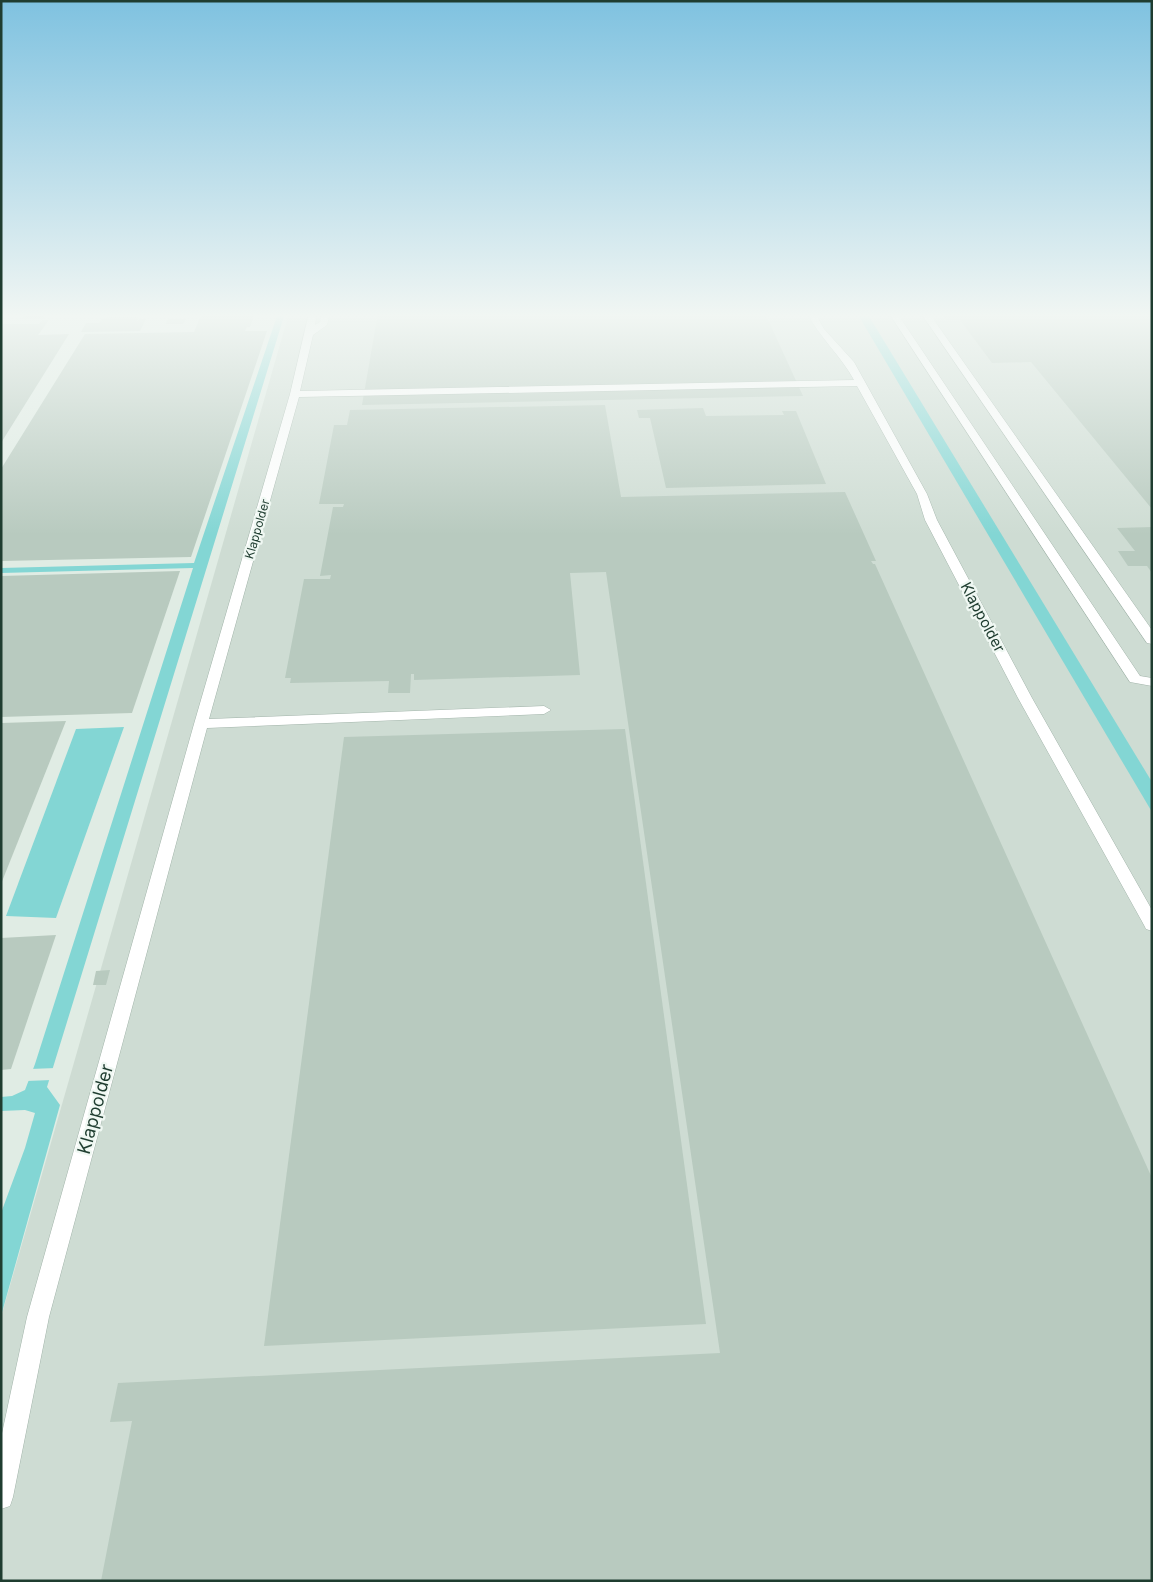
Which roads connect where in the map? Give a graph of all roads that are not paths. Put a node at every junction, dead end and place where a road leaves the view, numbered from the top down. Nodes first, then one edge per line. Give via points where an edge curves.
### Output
1 (297, 387) edge
2 (664, 387) edge
3 (863, 387) edge
4 (942, 387) edge
5 (977, 387) edge
6 (295, 394) junction
7 (1152, 640) edge
8 (1152, 682) edge
9 (544, 710) dead end
10 (201, 724) junction
11 (1152, 925) edge
12 (1, 1497) edge

1 - 6 lane, Klappolder
2 - 6 lane
3 - 11 lane, Klappolder via 922,494 931,520 1025,698
4 - 8 lane via 1135,679
5 - 7 lane
6 - 10 lane, Klappolder
9 - 10 lane
10 - 12 lane, Klappolder via 38,1317

